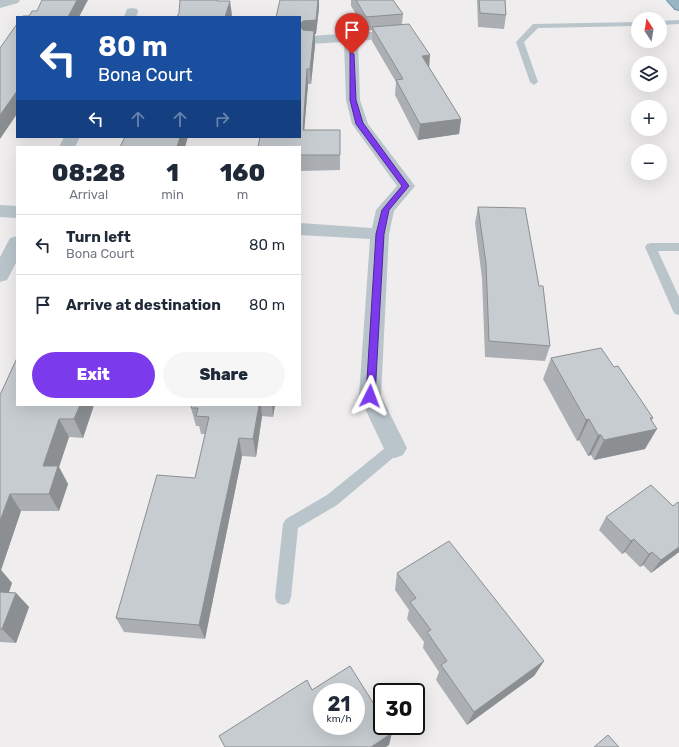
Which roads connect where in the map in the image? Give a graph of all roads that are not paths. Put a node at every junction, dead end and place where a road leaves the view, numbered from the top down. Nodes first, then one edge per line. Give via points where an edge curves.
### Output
1 (14, 0) edge
2 (673, 0) edge
3 (0, 4) edge
4 (679, 6) edge
5 (667, 22) edge
6 (679, 22) edge
7 (631, 24) edge
8 (402, 34) edge
9 (351, 38) junction
10 (309, 40) edge
11 (534, 82) dead end
12 (0, 211) edge
13 (16, 212) edge
14 (301, 229) edge
15 (380, 234) junction
16 (16, 244) edge
17 (679, 247) edge
18 (0, 276) edge
19 (679, 311) edge
20 (395, 448) joint
21 (282, 596) dead end

1 - 3 street
2 - 4 highway
5 - 6 lane
7 - 11 lane via 536,26 520,42
8 - 9 street
9 - 10 street
9 - 15 street via 353,100 360,124 406,186 386,210
12 - 13 street
14 - 15 street
15 - 20 street via 370,396
16 - 18 street
17 - 19 lane via 651,247
20 - 21 lane via 332,500 291,524

